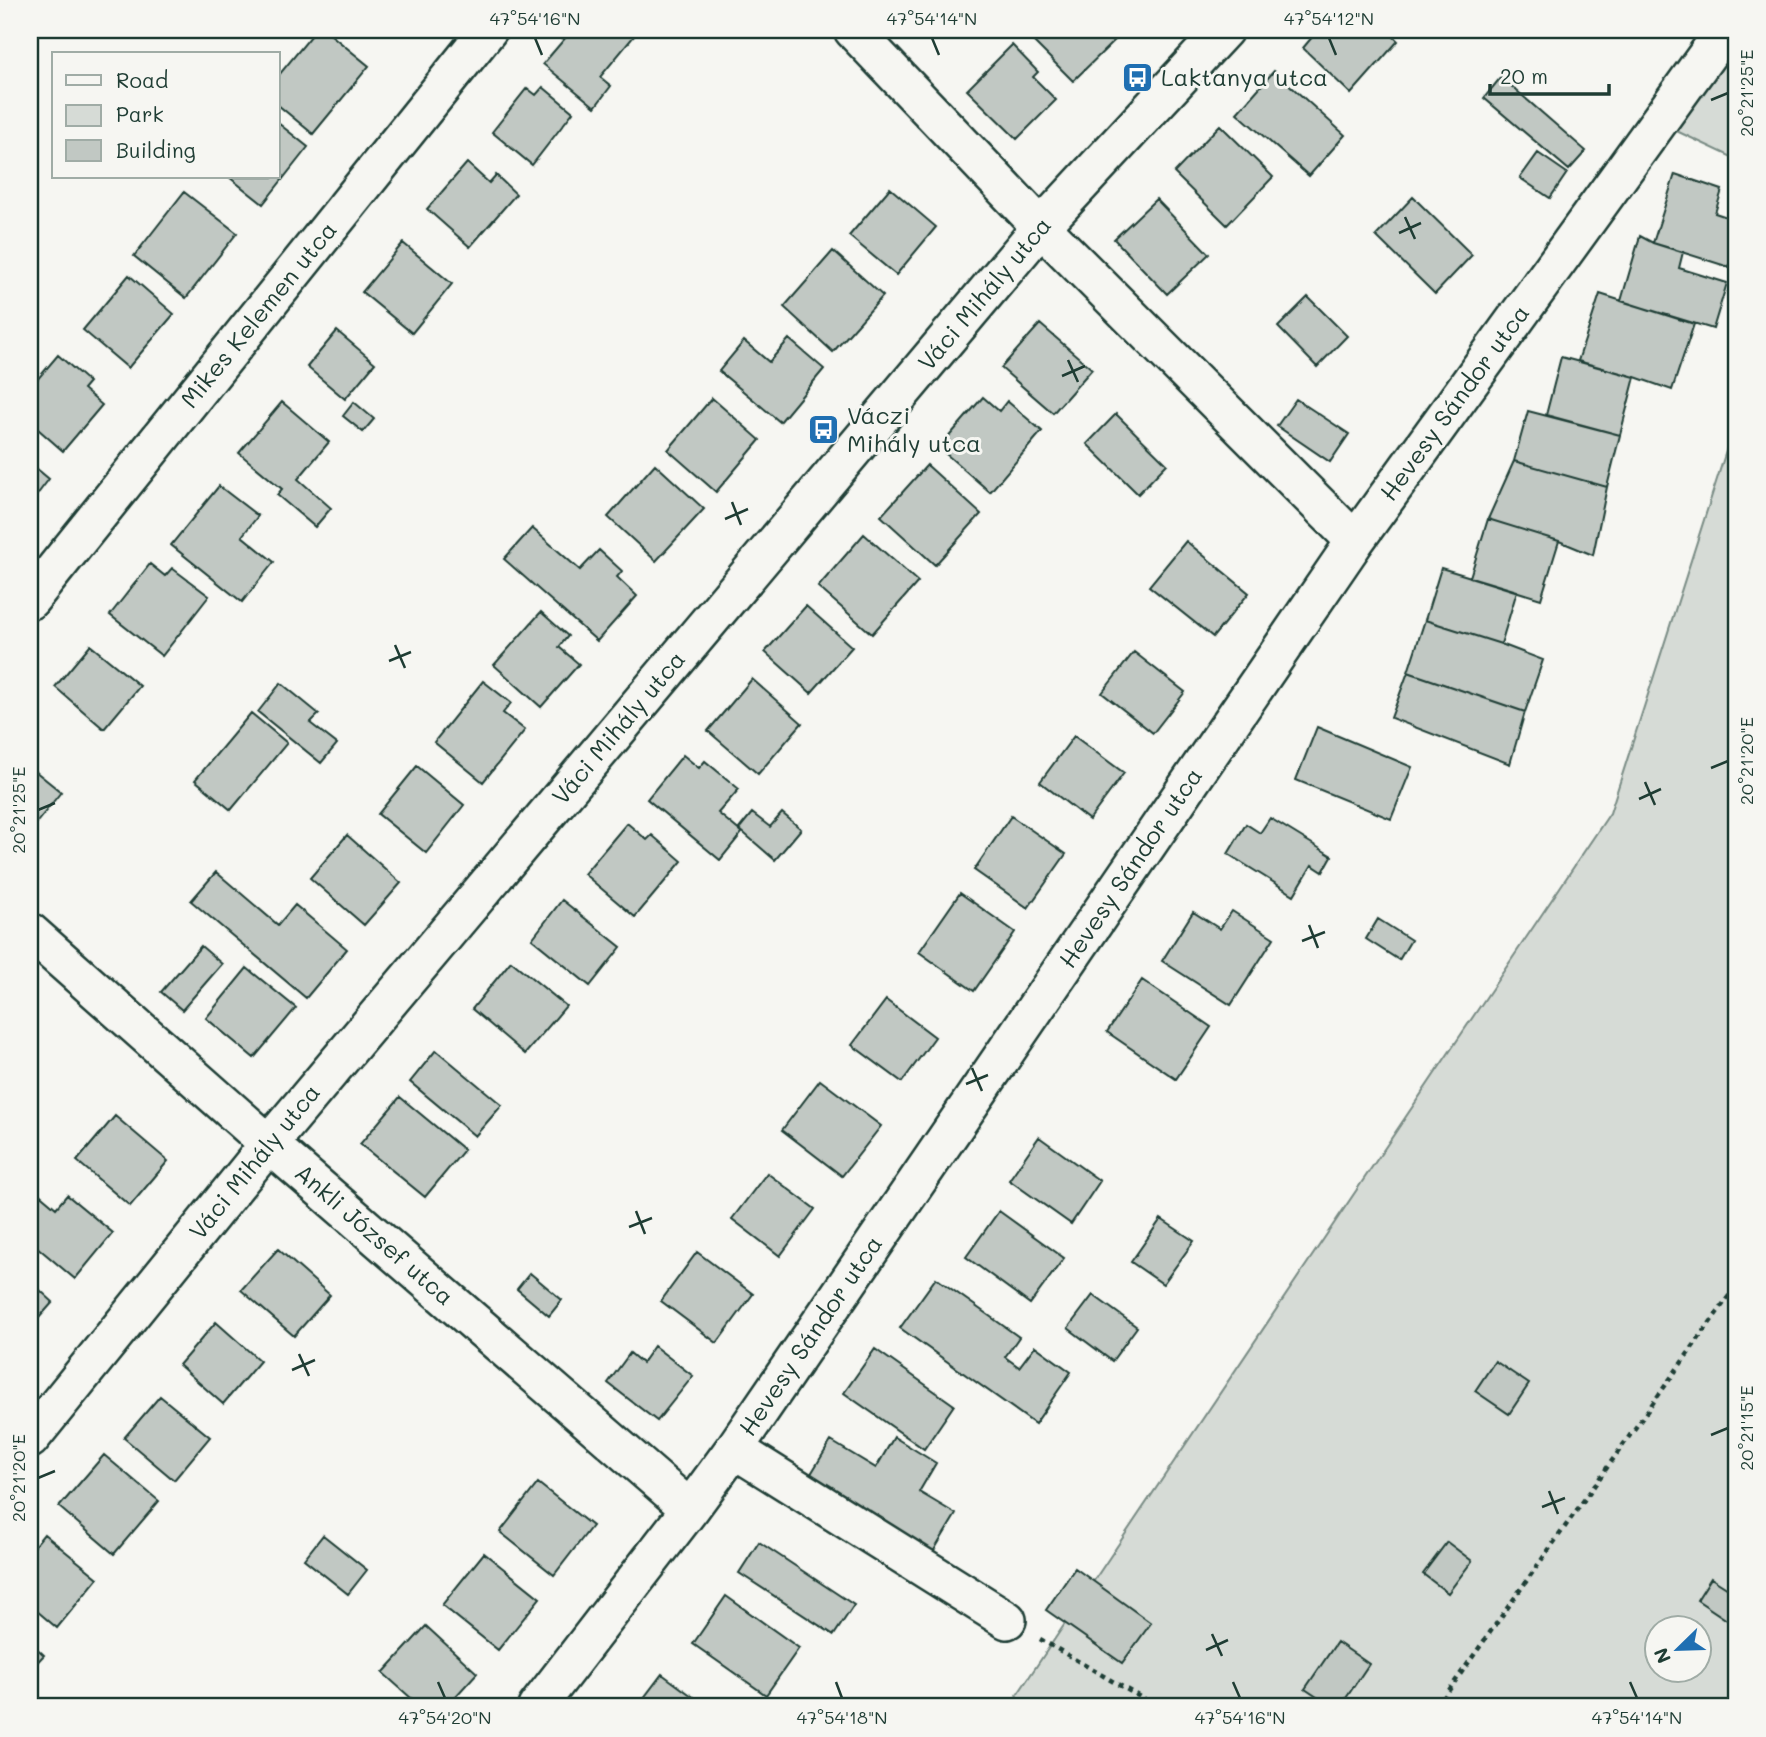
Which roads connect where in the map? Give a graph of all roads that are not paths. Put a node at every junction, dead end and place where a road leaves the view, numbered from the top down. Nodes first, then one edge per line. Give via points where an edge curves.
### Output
1 (488, 30) edge
2 (853, 30) edge
3 (1224, 30) edge
4 (1726, 30) edge
5 (1041, 226) junction
6 (1355, 541) junction
7 (30, 600) edge
8 (30, 932) edge
9 (269, 1144) junction
10 (30, 1439) edge
11 (734, 1449) junction
12 (690, 1509) junction
13 (1007, 1620) road end
14 (537, 1707) edge

1 - 7 street, Mikes Kelemen utca
2 - 5 street
3 - 5 street, Váci Mihály utca
4 - 6 street, Hevesy Sándor utca
5 - 6 street
5 - 9 street, Váci Mihály utca
6 - 11 street, Hevesy Sándor utca
8 - 9 street, Ankli József utca
9 - 10 street, Váci Mihály utca
9 - 12 street, Ankli József utca
11 - 12 street, Hevesy Sándor utca
11 - 13 street
12 - 14 street, Hevesy Sándor utca

